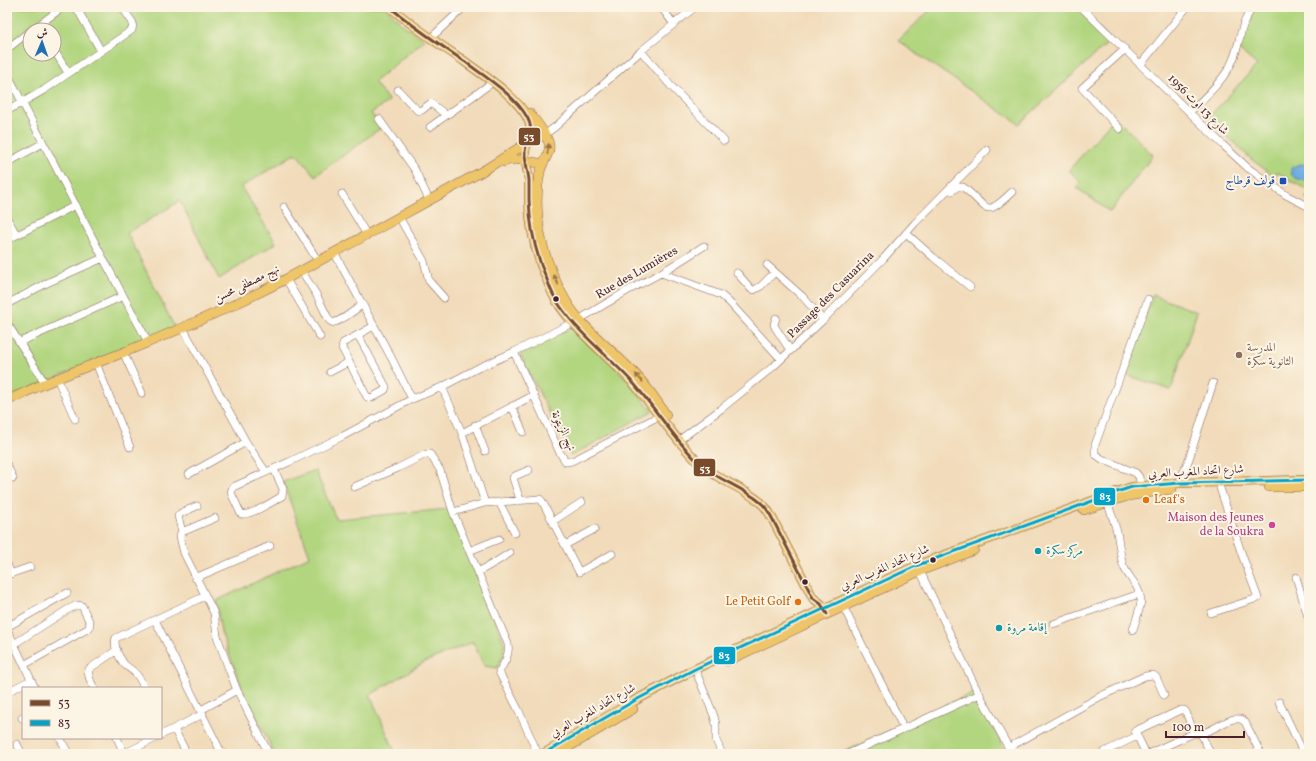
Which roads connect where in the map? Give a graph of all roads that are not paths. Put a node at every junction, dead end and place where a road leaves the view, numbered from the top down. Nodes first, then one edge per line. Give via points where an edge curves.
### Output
1 (63, 7) edge
2 (76, 7) edge
3 (122, 7) edge
4 (464, 7) edge
5 (661, 7) edge
6 (694, 7) edge
7 (1081, 7) edge
8 (1187, 7) edge
9 (1254, 7) edge
10 (395, 8) edge
11 (46, 22) edge
12 (673, 23) junction
13 (434, 35) junction
14 (22, 38) edge
15 (7, 49) edge
16 (1125, 50) junction
17 (101, 51) junction
18 (641, 51) junction
19 (61, 62) edge
20 (1141, 64) junction
21 (7, 72) edge
22 (68, 73) junction
23 (493, 82) junction
24 (398, 90) dead end
25 (23, 103) junction
26 (7, 111) edge
27 (1190, 112) junction
28 (446, 115) junction
29 (379, 119) dead end
30 (430, 127) dead end
31 (1120, 129) dead end
32 (544, 135) junction
33 (724, 141) dead end
34 (43, 143) junction
35 (528, 143) junction
36 (988, 150) dead end
37 (526, 161) junction
38 (7, 163) edge
39 (542, 163) junction
40 (488, 168) junction
41 (1012, 192) dead end
42 (342, 194) dead end
43 (429, 200) junction
44 (76, 205) junction
45 (284, 207) dead end
46 (1309, 207) edge
47 (399, 217) junction
48 (7, 218) edge
49 (16, 234) junction
50 (907, 234) junction
51 (367, 235) junction
52 (7, 240) edge
53 (704, 246) dead end
54 (334, 252) junction
55 (103, 258) junction
56 (318, 261) junction
57 (767, 265) dead end
58 (301, 270) junction
59 (737, 272) dead end
60 (774, 272) junction
61 (661, 273) junction
62 (286, 278) junction
63 (970, 287) dead end
64 (123, 296) junction
65 (444, 298) dead end
66 (1148, 299) dead end
67 (7, 304) edge
68 (363, 304) junction
69 (776, 318) dead end
70 (823, 320) junction
71 (576, 321) junction
72 (7, 323) edge
73 (374, 326) junction
74 (183, 328) junction
75 (358, 335) junction
76 (320, 337) dead end
77 (20, 342) junction
78 (148, 342) junction
79 (790, 350) junction
80 (123, 352) junction
81 (514, 352) junction
82 (781, 359) junction
83 (349, 362) junction
84 (96, 363) junction
85 (330, 372) dead end
86 (57, 378) junction
87 (45, 383) junction
88 (1213, 383) dead end
89 (442, 387) junction
90 (142, 393) dead end
91 (534, 395) junction
92 (412, 399) junction
93 (7, 401) edge
94 (512, 406) junction
95 (662, 414) junction
96 (75, 419) dead end
97 (475, 425) junction
98 (462, 432) junction
99 (524, 432) dead end
100 (246, 442) junction
101 (681, 442) junction
102 (130, 447) dead end
103 (485, 451) dead end
104 (7, 465) edge
105 (274, 469) junction
106 (529, 470) dead end
107 (266, 472) junction
108 (189, 474) dead end
109 (13, 478) dead end
110 (1309, 480) edge
111 (1179, 483) junction
112 (354, 487) dead end
113 (1309, 487) edge
114 (1220, 488) junction
115 (1142, 490) junction
116 (520, 500) junction
117 (499, 502) junction
118 (582, 502) dead end
119 (1106, 502) junction
120 (485, 503) junction
121 (197, 506) dead end
122 (453, 512) junction
123 (215, 518) dead end
124 (553, 521) junction
125 (594, 529) dead end
126 (182, 532) junction
127 (515, 533) dead end
128 (499, 539) dead end
129 (565, 545) junction
130 (270, 546) dead end
131 (469, 551) junction
132 (510, 553) dead end
133 (612, 554) dead end
134 (7, 564) edge
135 (30, 568) dead end
136 (920, 571) junction
137 (478, 572) junction
138 (9, 575) edge
139 (1296, 577) dead end
140 (195, 578) junction
141 (68, 592) dead end
142 (1139, 594) junction
143 (205, 596) junction
144 (813, 598) junction
145 (843, 606) junction
146 (826, 611) junction
147 (1211, 613) dead end
148 (815, 616) junction
149 (155, 620) junction
150 (1309, 620) edge
151 (1053, 624) dead end
152 (7, 628) edge
153 (1133, 630) dead end
154 (14, 644) junction
155 (116, 650) junction
156 (24, 665) junction
157 (698, 674) junction
158 (31, 680) junction
159 (34, 687) edge
160 (94, 687) edge
161 (143, 687) edge
162 (237, 690) junction
163 (7, 692) edge
164 (980, 694) junction
165 (1164, 695) dead end
166 (1279, 702) dead end
167 (202, 712) junction
168 (901, 723) dead end
169 (174, 729) junction
170 (1198, 733) junction
171 (162, 735) edge
172 (1137, 736) junction
173 (61, 739) edge
174 (117, 739) edge
175 (154, 739) edge
176 (17, 744) dead end
177 (67, 750) dead end
178 (1010, 751) edge
179 (22, 754) edge
180 (124, 754) edge
181 (187, 754) edge
182 (222, 754) edge
183 (269, 754) edge
184 (538, 754) edge
185 (543, 754) edge
186 (557, 754) edge
187 (722, 754) edge
188 (848, 754) edge
189 (1100, 754) edge
190 (1147, 754) edge
191 (1211, 754) edge
192 (1260, 754) edge
193 (1304, 754) edge

1 - 11 street
2 - 17 street
3 - 17 street via 133,23 132,30
4 - 13 street
5 - 12 street
6 - 12 street
7 - 16 street, شارع 13 اوت 1956
8 - 20 street
9 - 27 street via 1244,22 1229,68
10 - 13 main road
10 - 23 main road via 425,35
12 - 18 street
13 - 32 main road via 505,87 524,106
14 - 15 street
16 - 20 street, شارع 13 اوت 1956
16 - 31 street via 1082,88
17 - 22 street
18 - 32 street
18 - 33 street
19 - 22 street
20 - 27 street, شارع 13 اوت 1956
21 - 25 street
22 - 25 street
23 - 28 street
23 - 35 main road via 528,118 531,128
24 - 28 street via 418,111 431,103
25 - 26 street
25 - 34 street
27 - 46 street, شارع 13 اوت 1956 via 1248,168 1286,195
28 - 30 street
29 - 43 street via 415,170
32 - 35 main road, نهج مصطفى محسن
39 -> 32 main road via 549,148
34 - 38 street
34 - 44 street
35 - 37 main road via 525,150
35 - 40 main road, نهج مصطفى محسن
36 - 50 street, Passage des Casuarina
37 - 39 main road
37 - 40 main road, نهج مصطفى محسن via 510,160
37 - 71 main road via 531,222 540,264 555,298
71 -> 39 main road via 542,244 537,202
40 - 43 main road, نهج مصطفى محسن
41 - 50 street via 995,207 989,208 964,187 958,186
42 - 51 street
43 - 47 main road, نهج مصطفى محسن
44 - 49 street
44 - 55 street
45 - 56 street
47 - 51 main road, نهج مصطفى محسن
47 - 65 street via 424,262 429,281
48 - 49 street
49 - 52 street
50 - 63 street
50 - 70 street, Passage des Casuarina
51 - 54 main road, نهج مصطفى محسن
53 - 61 street, Rue des Lumières
54 - 56 main road, نهج مصطفى محسن
54 - 68 street
55 - 64 street
55 - 67 street
56 - 58 main road, نهج مصطفى محسن
57 - 60 street
58 - 62 main road, نهج مصطفى محسن
58 - 68 street via 331,322 340,320
59 - 60 street via 754,290
60 - 70 street via 803,297
61 - 71 street, Rue des Lumières
61 - 82 street via 721,295
62 - 74 main road, نهج مصطفى محسن
62 - 76 street
64 - 77 street
64 - 78 street
66 - 115 street via 1095,449 1095,454 1102,459 1136,473
68 - 73 street
69 - 79 street via 775,327
70 - 79 street, Passage des Casuarina
71 - 81 street, Rue des Lumières
71 - 95 main road via 641,380
72 - 77 street
73 - 75 street
73 - 92 street
74 - 78 main road, نهج مصطفى محسن
74 - 100 street
75 - 83 street via 342,346
75 - 83 street via 386,387 385,390 371,398 367,397
77 - 87 street
78 - 80 main road, نهج مصطفى محسن
79 - 82 street, Passage des Casuarina
80 - 84 main road, نهج مصطفى محسن
80 - 90 street
81 - 89 street, Rue des Lumières
81 - 91 street, نهج الزيتونة
82 - 101 street, Passage des Casuarina
83 - 85 street
84 - 86 main road, نهج مصطفى محسن
84 - 102 street
86 - 87 main road, نهج مصطفى محسن
86 - 96 street
87 - 93 main road, نهج مصطفى محسن
88 - 111 street
89 - 92 street, Rue des Lumières
89 - 98 street
91 - 94 street
91 - 95 street, نهج الزيتونة via 560,453 568,462
92 - 105 street, Rue des Lumières
94 - 97 street
94 - 99 street
95 - 101 main road
97 - 98 street
97 - 103 street
98 - 120 street
100 - 107 street
100 - 108 street
101 - 144 main road via 706,470 748,494 766,509
104 - 109 street
105 - 107 street, Rue des Lumières
105 - 107 street, Rue des Lumières via 283,489 282,496 246,515 241,514 231,489
106 - 116 street via 514,477
110 - 111 main road, شارع اتحاد المغرب العربي
111 - 115 main road, شارع اتحاد المغرب العربي
112 - 122 street via 429,453 440,470
113 - 114 main road, شارع اتحاد المغرب العربي
114 - 115 main road, شارع اتحاد المغرب العربي
114 - 147 street via 1258,598
115 - 119 main road, شارع اتحاد المغرب العربي
115 - 146 main road, شارع اتحاد المغرب العربي via 1132,487 1117,492 918,565
116 - 117 street
116 - 124 street via 540,499
117 - 120 street
117 - 127 street
118 - 124 street
119 - 136 main road, شارع اتحاد المغرب العربي
119 - 142 street via 1117,532 1123,565 1136,584
120 - 122 street
121 - 126 street via 178,516
122 - 131 street
123 - 126 street
124 - 129 street
125 - 129 street
126 - 140 street via 181,546
128 - 131 street
129 - 133 street via 579,572
130 - 140 street
131 - 137 street
132 - 137 street
134 - 138 street
135 - 138 street
136 - 145 main road, شارع اتحاد المغرب العربي
136 - 164 street
137 - 184 street via 508,644 508,657 499,672
139 - 150 street
140 - 143 street
141 - 152 street
142 - 151 street
142 - 153 street via 1141,603
143 - 149 street
143 - 162 street via 214,613 217,636
144 - 146 main road
144 - 148 main road
145 - 146 main road, شارع اتحاد المغرب العربي
145 - 168 street
146 - 148 main road, شارع اتحاد المغرب العربي
148 - 157 main road, شارع اتحاد المغرب العربي
148 - 185 main road, شارع اتحاد المغرب العربي via 695,669
149 - 155 street via 116,638
149 - 167 street
152 - 154 street
154 - 156 street
154 - 156 street via 67,610 82,606 90,623 89,628
155 - 160 street via 89,669
155 - 161 street
156 - 158 street
157 - 186 main road, شارع اتحاد المغرب العربي
157 - 187 street via 714,716 716,740
158 - 159 street
158 - 163 street
162 - 167 street
162 - 183 street
164 - 178 street
164 - 188 street
165 - 178 street via 1156,677 1145,676 1101,696
166 - 193 street
167 - 169 street
167 - 182 street
169 - 171 street
169 - 181 street
170 - 172 street via 1186,712 1181,710 1135,732
170 - 190 street
170 - 191 street
170 - 192 street via 1235,718 1242,719
172 - 189 street
172 - 190 street
173 - 177 street
174 - 180 street
175 - 180 street
176 - 179 street

